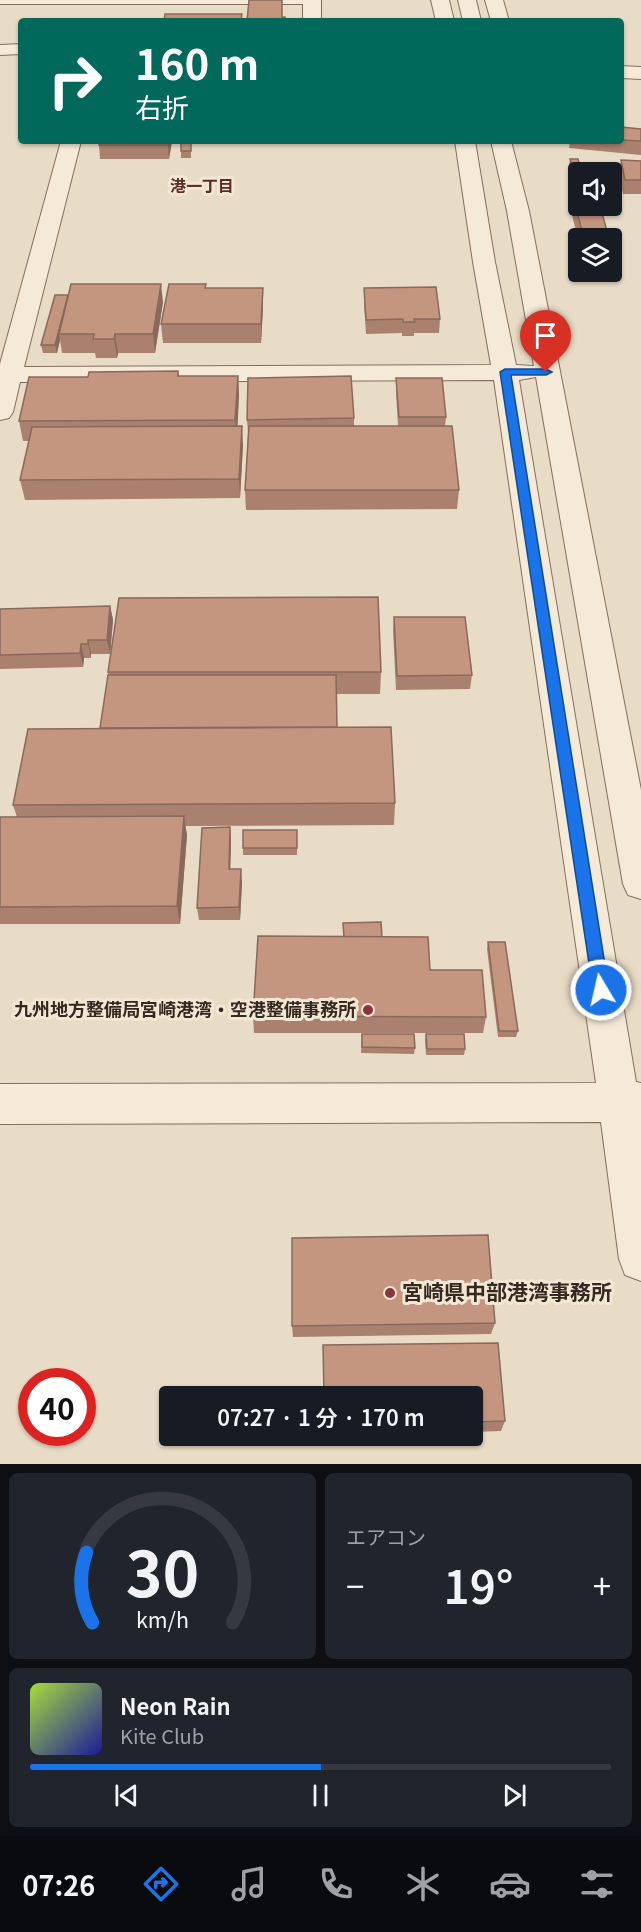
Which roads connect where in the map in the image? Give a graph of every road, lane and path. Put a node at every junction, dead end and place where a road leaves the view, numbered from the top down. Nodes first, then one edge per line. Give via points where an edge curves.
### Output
1 (312, 0) edge
2 (440, 0) edge
3 (467, 0) edge
4 (494, 0) edge
5 (0, 1) edge
6 (312, 18) edge
7 (444, 18) edge
8 (471, 18) edge
9 (499, 18) edge
10 (0, 50) edge
11 (18, 50) edge
12 (624, 72) edge
13 (641, 73) edge
14 (70, 144) edge
15 (465, 144) edge
16 (502, 144) edge
17 (505, 372) junction
18 (546, 372) junction
19 (5, 375) edge
20 (0, 412) edge
21 (641, 884) edge
22 (630, 1102) edge
23 (0, 1104) edge
24 (641, 1259) edge

1 - 5 lane
1 - 6 street
2 - 7 street
3 - 8 street
4 - 9 street
10 - 11 street
12 - 13 street
14 - 19 street
15 - 17 street
16 - 18 street via 518,211
17 - 18 street
17 - 19 street
17 - 22 street
18 - 21 street
19 - 20 street
22 - 23 street
22 - 24 street

